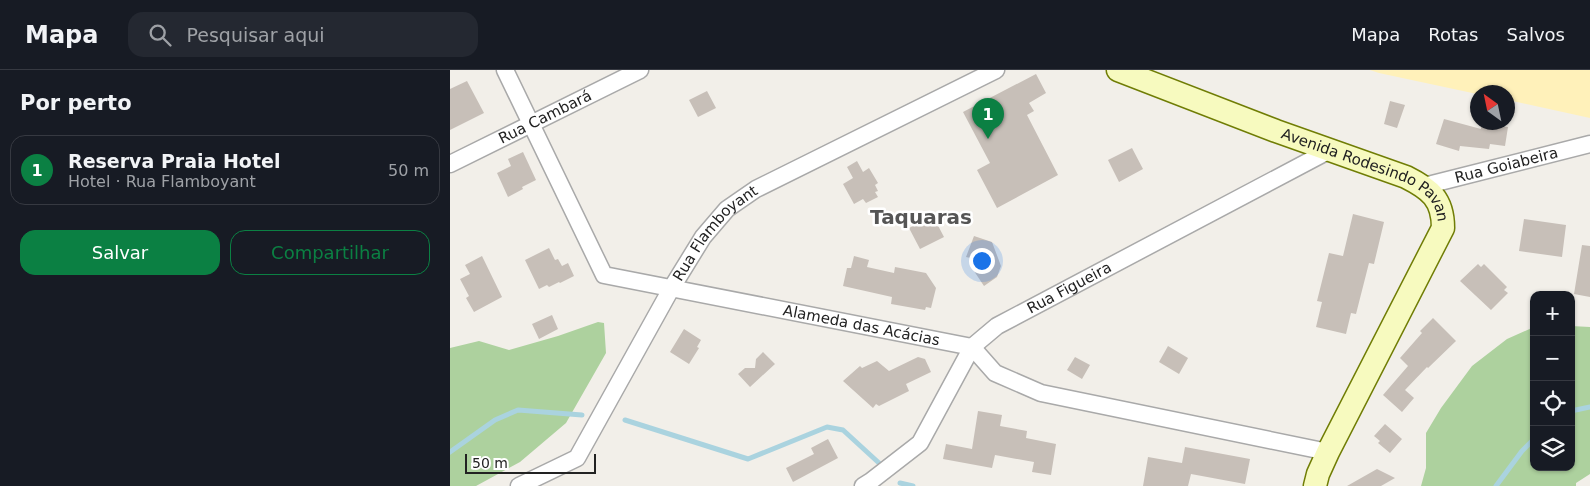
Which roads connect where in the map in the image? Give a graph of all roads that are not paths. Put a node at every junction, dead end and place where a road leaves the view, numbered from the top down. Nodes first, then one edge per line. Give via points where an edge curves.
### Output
1 (505, 70) edge
2 (640, 70) edge
3 (996, 70) edge
4 (1118, 70) edge
5 (531, 124) junction
6 (1590, 144) edge
7 (1330, 150) junction
8 (450, 164) edge
9 (1424, 186) junction
10 (671, 289) junction
11 (972, 347) junction
12 (1328, 452) junction
13 (519, 486) edge
14 (863, 486) edge
15 (1315, 486) edge

1 - 5 street, Alameda das Acácias
2 - 5 street, Rua Cambará
3 - 10 street, Rua Flamboyant via 749,194 727,209 703,237
4 - 7 main road, Avenida Rodesindo Pavan
5 - 8 street, Rua Cambará
5 - 10 street, Alameda das Acácias via 604,275
6 - 9 street, Rua Goiabeira
7 - 9 main road, Avenida Rodesindo Pavan
7 - 11 street, Rua Figueira via 997,326
9 - 12 main road, Avenida Rodesindo Pavan via 1439,204 1443,228
10 - 11 street, Alameda das Acácias
10 - 13 street, Rua Flamboyant via 576,458
11 - 12 street via 996,373 1041,393
11 - 14 street, Rua Figueira via 920,443
12 - 15 main road, Avenida Rodesindo Pavan

